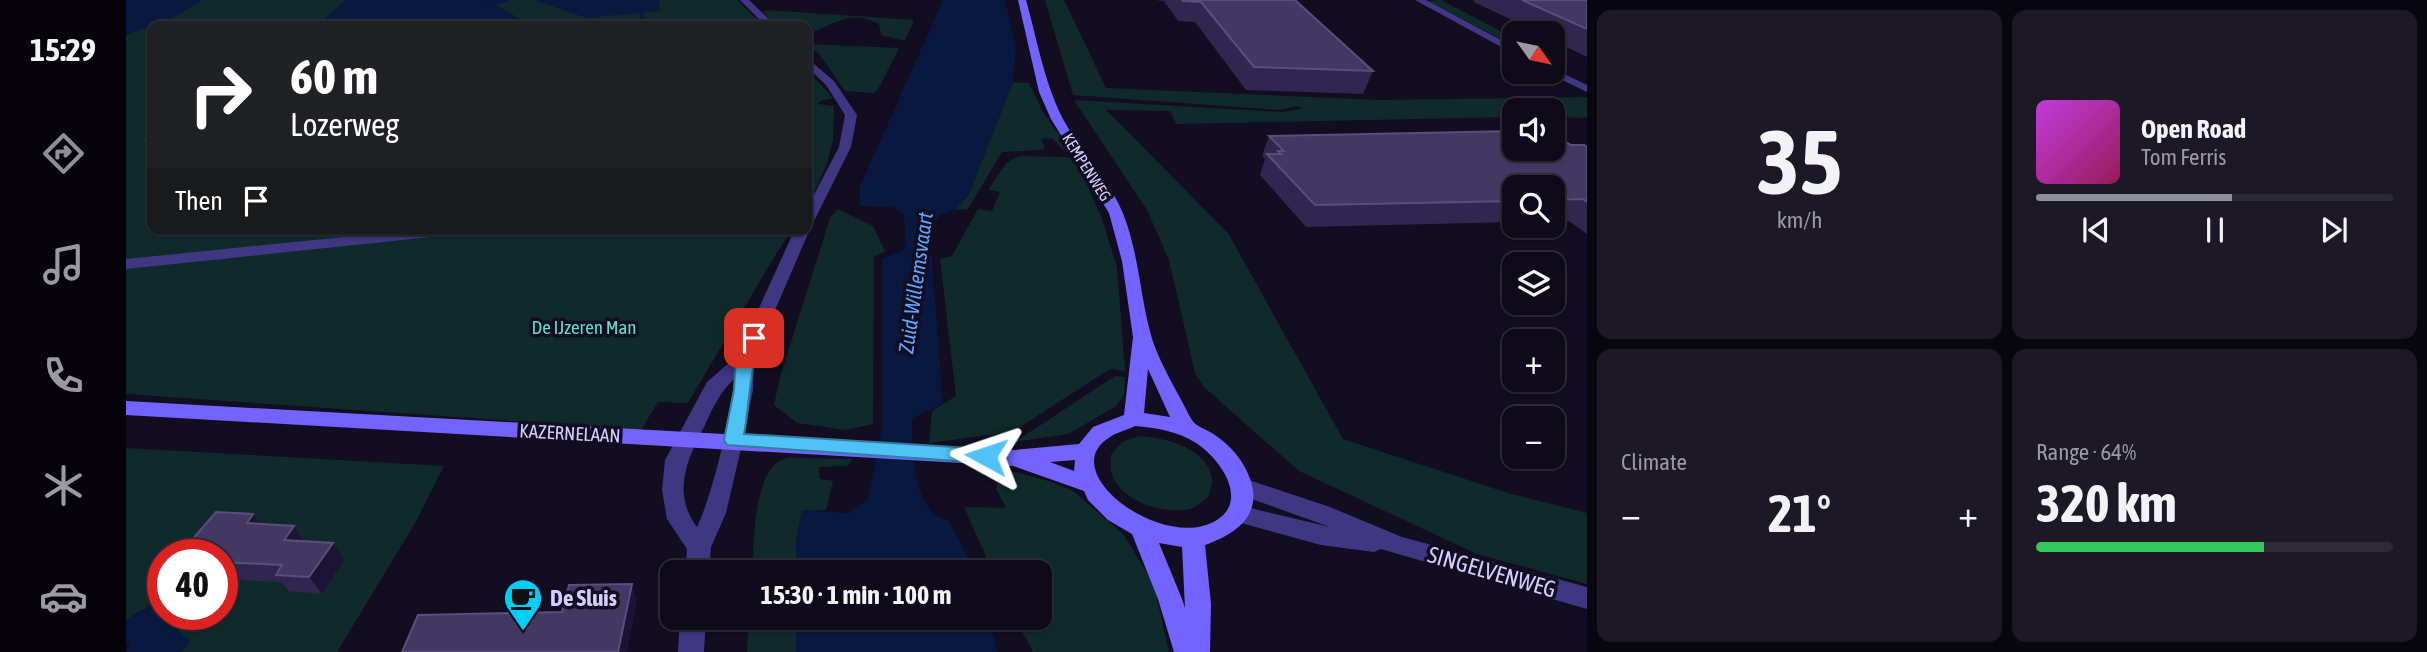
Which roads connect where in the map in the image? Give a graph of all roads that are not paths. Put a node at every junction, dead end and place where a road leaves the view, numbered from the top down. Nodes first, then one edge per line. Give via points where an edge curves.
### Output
1 (744, 0) edge
2 (1022, 0) edge
3 (1419, 0) edge
4 (766, 21) edge
5 (1502, 45) edge
6 (812, 66) edge
7 (1565, 78) edge
8 (1587, 89) edge
9 (812, 211) edge
10 (411, 235) edge
11 (800, 235) edge
12 (126, 264) edge
13 (1142, 337) junction
14 (744, 359) junction
15 (126, 408) edge
16 (1133, 419) junction
17 (1186, 429) junction
18 (688, 438) junction
19 (733, 440) junction
20 (1085, 451) junction
21 (1014, 458) junction
22 (1088, 484) junction
23 (1242, 487) junction
24 (1238, 514) junction
25 (1142, 530) junction
26 (1193, 538) junction
27 (1398, 546) junction
28 (699, 547) junction
29 (698, 560) edge
30 (1587, 598) edge
31 (692, 630) edge
32 (691, 652) edge
33 (1187, 652) edge
34 (1198, 652) edge

1 - 4 street
2 - 13 main road, KEMPENWEG via 1045,92 1116,213 1130,261
3 - 5 street
6 - 9 street via 851,115 845,148
7 - 8 street
10 - 12 street
11 - 14 street
13 - 16 main road, KEMPENWEG
13 - 17 main road, KEMPENWEG
14 - 18 street via 714,387
14 - 19 street
15 - 18 main road, KAZERNELAAN
16 - 17 main road
16 - 20 main road via 1111,424 1094,435
17 - 23 main road via 1223,453
18 - 19 main road, KAZERNELAAN
18 - 28 street via 676,460 673,489 678,519
19 - 21 main road, KAZERNELAAN
19 - 28 street via 715,513
20 - 21 main road, KAZERNELAAN
20 - 22 main road
21 - 22 main road, KAZERNELAAN
22 - 25 main road via 1110,509
23 - 24 main road
23 - 27 street, SINGELVENWEG via 1322,513
24 - 26 main road via 1213,534
24 - 27 street, SINGELVENWEG via 1321,535
25 - 26 main road
25 - 33 main road
26 - 34 main road
27 - 30 street, SINGELVENWEG
28 - 29 street
31 - 32 street

